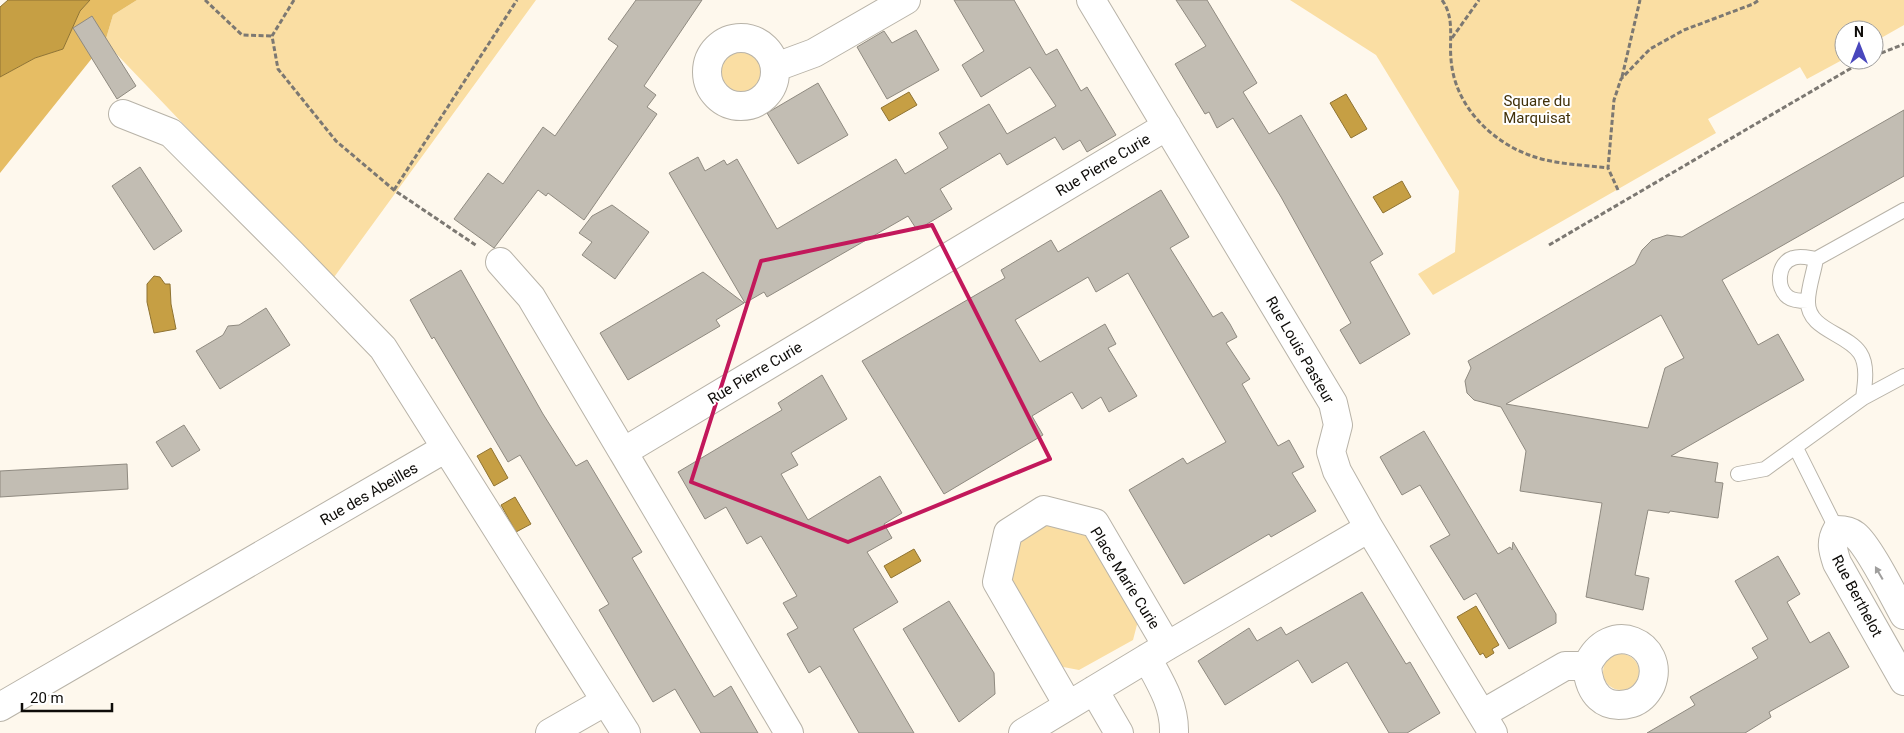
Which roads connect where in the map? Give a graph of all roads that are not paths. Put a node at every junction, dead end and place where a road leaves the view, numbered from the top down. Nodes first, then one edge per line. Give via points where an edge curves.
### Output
1 (906, 0) edge
2 (1092, 0) edge
3 (776, 67) dead end
4 (123, 114) dead end
5 (1167, 126) junction
6 (1904, 210) edge
7 (1816, 259) junction
8 (500, 262) road end
9 (1808, 301) junction
10 (1904, 376) edge
11 (1863, 398) junction
12 (446, 448) junction
13 (1796, 448) junction
14 (623, 452) junction
15 (1738, 474) dead end
16 (1369, 528) junction
17 (1837, 530) junction
18 (1904, 615) edge
19 (1157, 652) junction
20 (1587, 666) dead end
21 (1904, 681) edge
22 (1094, 690) junction
23 (606, 701) junction
24 (1068, 705) junction
25 (0, 707) edge
26 (1487, 723) edge
27 (550, 733) edge
28 (626, 733) edge
29 (789, 733) edge
30 (1023, 733) edge
31 (1119, 733) edge
32 (1174, 733) edge

1 - 3 street via 814,53
2 - 5 street, Rue Louis Pasteur
4 - 12 street via 171,134 383,348
5 - 14 street, Rue Pierre Curie
5 - 16 street, Rue Louis Pasteur via 1333,403 1338,425 1331,446 1334,462
6 - 7 lane
7 - 9 lane
7 - 9 lane via 1792,258 1780,273 1782,290 1789,298
8 - 14 street via 531,297
9 - 11 lane via 1810,312 1821,325 1861,354 1866,373
10 - 11 lane
11 - 13 lane
12 - 23 street
12 - 25 street, Rue des Abeilles
13 - 15 lane via 1765,469
13 - 17 lane
14 - 29 street
16 - 19 street
16 - 26 street, Rue Louis Pasteur
18 -> 17 street, Rue Berthelot via 1864,546 1846,530
17 - 21 street, Rue Berthelot via 1832,549 1837,563
19 - 22 street
19 - 24 street, Place Marie Curie via 1094,523 1044,510 1008,533 997,582
19 - 32 street, Place Marie Curie via 1174,719
20 - 26 street via 1565,666
22 - 24 street
22 - 31 street
23 - 27 street
23 - 28 street
24 - 30 street

